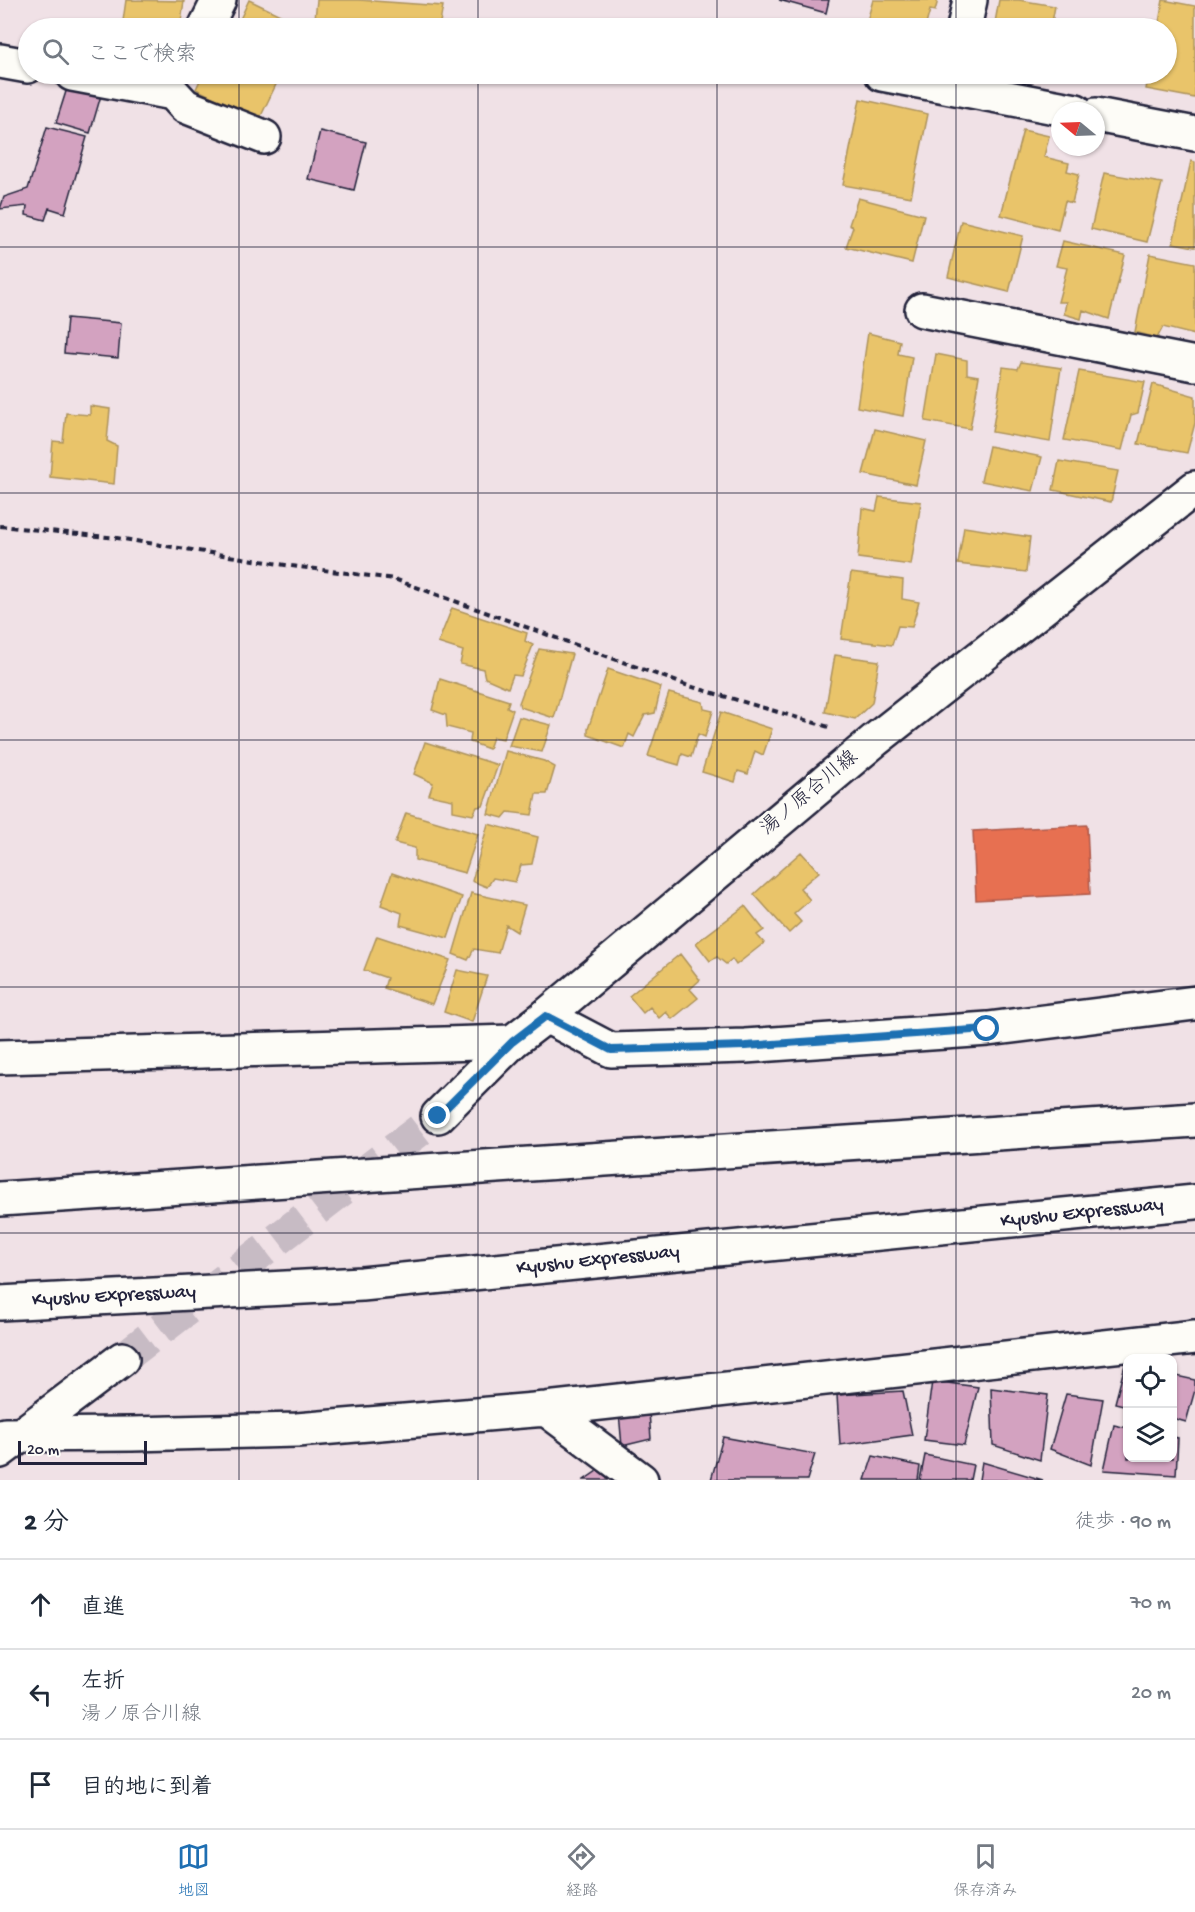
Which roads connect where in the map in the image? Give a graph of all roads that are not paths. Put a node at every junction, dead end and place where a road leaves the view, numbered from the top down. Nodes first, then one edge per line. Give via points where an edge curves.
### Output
1 (219, 0) edge
2 (970, 0) edge
3 (210, 18) edge
4 (966, 18) edge
5 (0, 61) edge
6 (18, 64) edge
7 (178, 84) edge
8 (969, 84) edge
9 (1051, 105) edge
10 (1105, 117) edge
11 (1195, 134) edge
12 (264, 137) dead end
13 (922, 310) dead end
14 (1195, 364) edge
15 (1195, 488) edge
16 (1195, 1003) edge
17 (546, 1016) junction
18 (512, 1042) junction
19 (0, 1057) edge
20 (438, 1116) tunnel mouth
21 (1195, 1120) edge
22 (0, 1199) edge
23 (1195, 1202) edge
24 (0, 1303) edge
25 (1195, 1337) edge
26 (122, 1359) tunnel mouth
27 (546, 1409) junction
28 (8, 1440) edge
29 (641, 1480) edge

1 - 3 main road
2 - 4 main road
5 - 6 main road
7 - 12 main road via 185,106
8 - 9 main road
10 - 11 main road
13 - 14 main road
15 - 17 main road, 湯ノ原合川線 via 875,740
16 - 17 main road via 987,1029 745,1046 611,1050
17 - 18 main road, 湯ノ原合川線
18 - 19 main road
18 - 20 main road, 湯ノ原合川線
21 - 22 main road
23 - 24 main road, Kyushu Expressway via 362,1284
25 - 27 main road
26 - 28 main road
27 - 28 main road via 297,1430
27 - 29 main road

